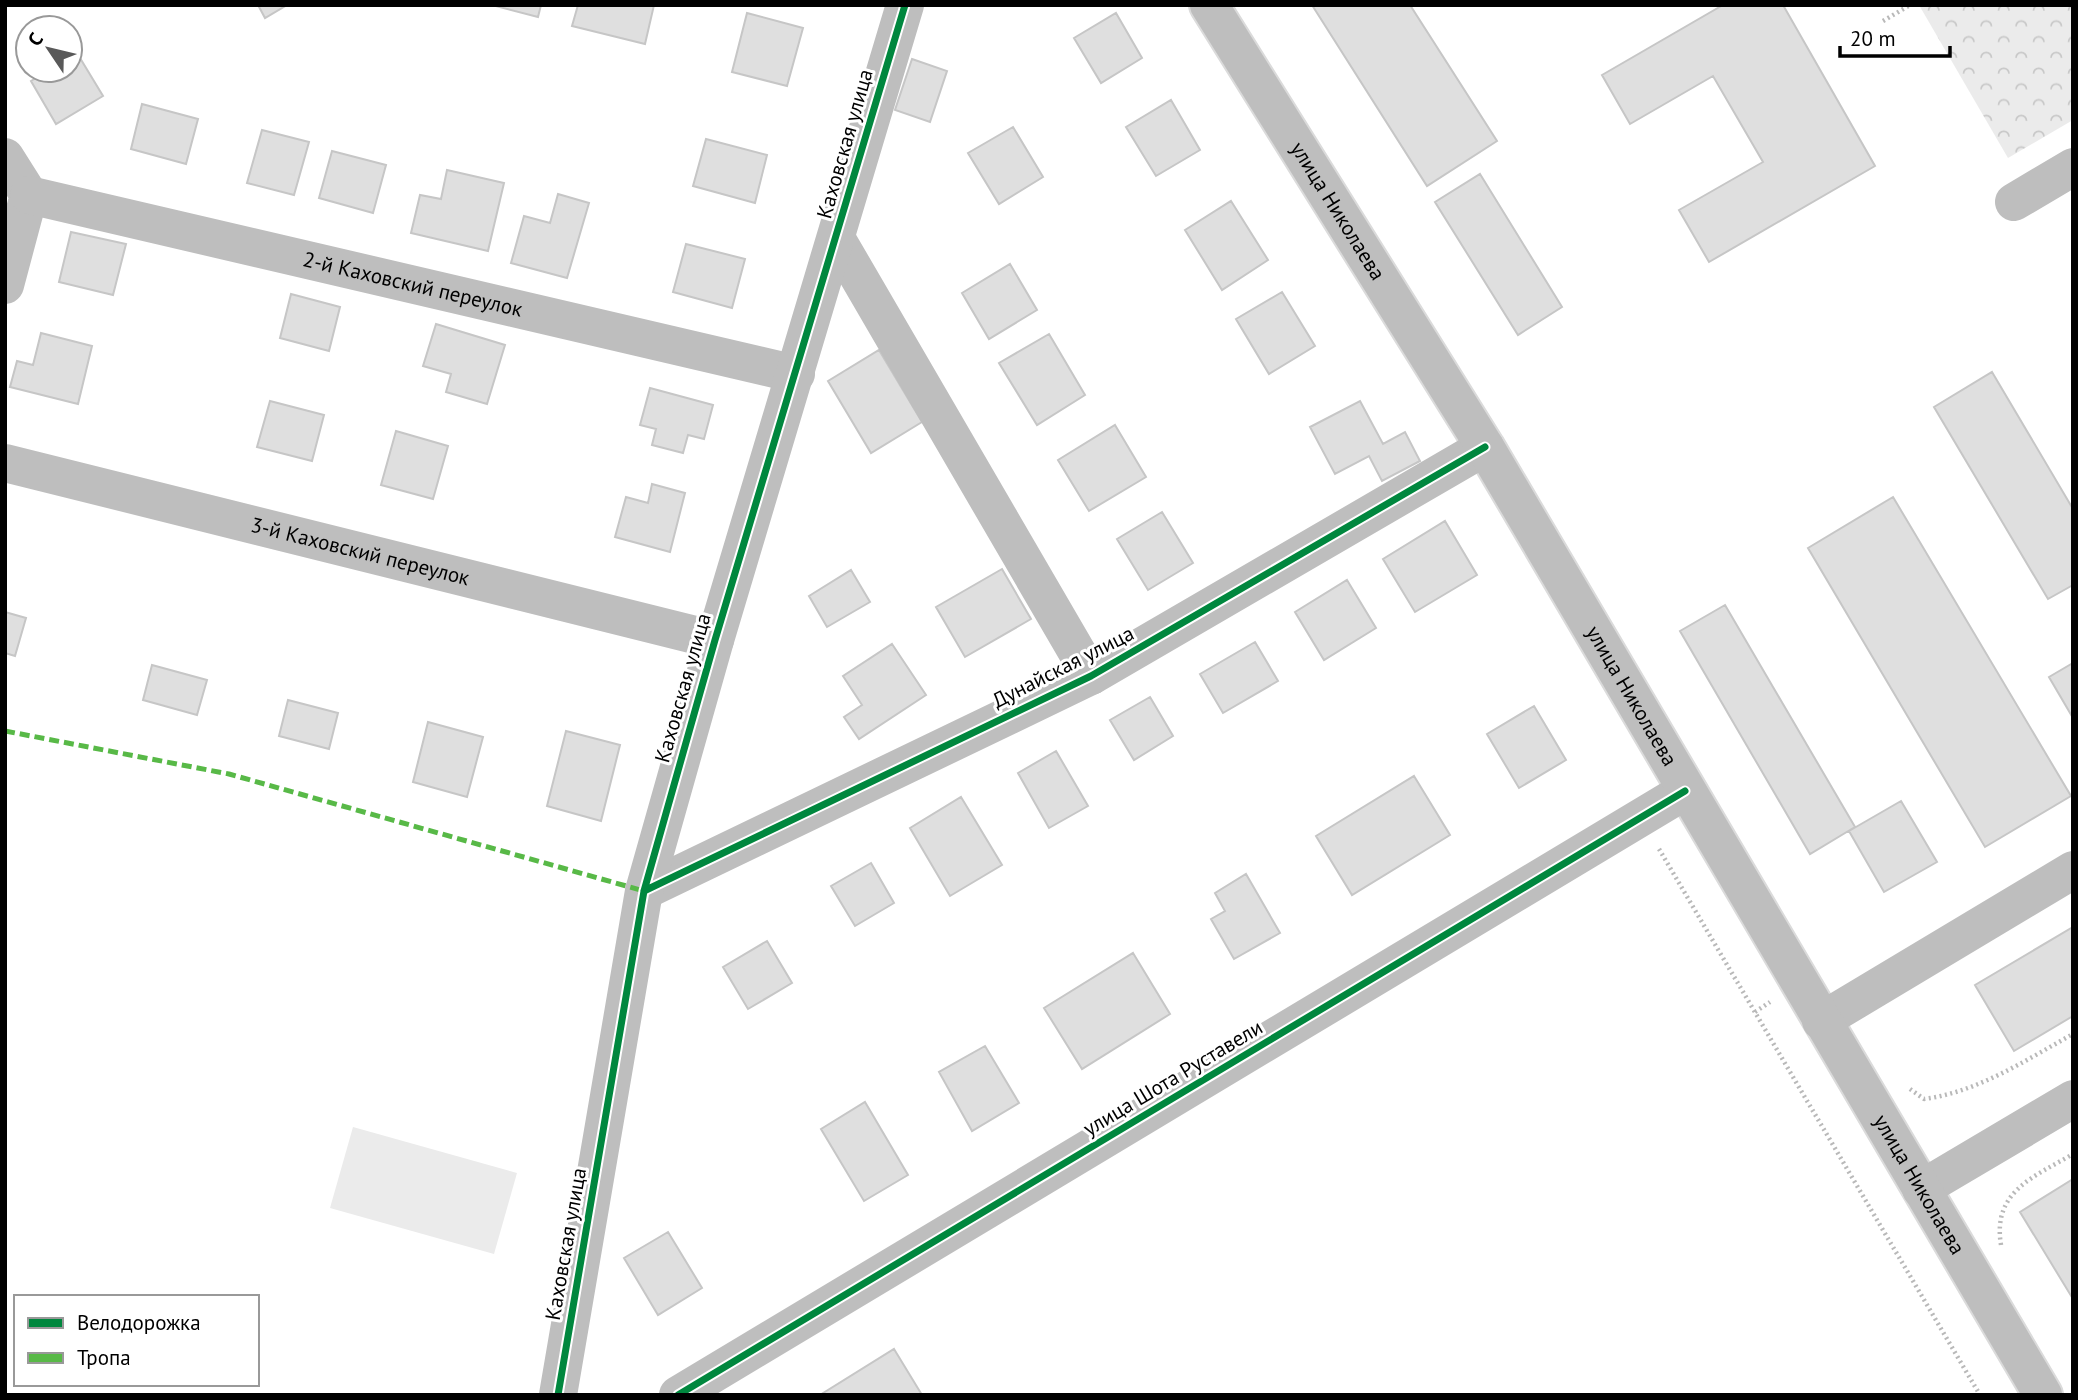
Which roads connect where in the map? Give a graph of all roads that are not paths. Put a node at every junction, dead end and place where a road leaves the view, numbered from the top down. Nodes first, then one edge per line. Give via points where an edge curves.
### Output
1 (1209, 5) edge
2 (897, 7) edge
3 (5, 157) edge
4 (2073, 167) edge
5 (29, 195) junction
6 (2014, 202) dead end
7 (836, 238) junction
8 (5, 285) edge
9 (796, 374) junction
10 (1485, 447) junction
11 (5, 463) edge
12 (715, 640) junction
13 (1091, 676) junction
14 (1685, 791) junction
15 (2073, 870) edge
16 (644, 891) junction
17 (1821, 1021) junction
18 (2073, 1099) edge
19 (1921, 1189) junction
20 (558, 1395) edge
21 (678, 1395) edge
22 (2043, 1395) edge

1 - 10 street, улица Николаева
2 - 7 street, Каховская улица
3 - 5 street
4 - 6 street
5 - 8 street
5 - 9 street, 2-й Каховский переулок
7 - 9 street, Каховская улица
7 - 13 street
9 - 12 street, Каховская улица
10 - 13 street, Дунайская улица
10 - 14 street, улица Николаева
11 - 12 street, 3-й Каховский переулок
12 - 16 street, Каховская улица
13 - 16 street, Дунайская улица
14 - 17 street, улица Николаева
14 - 21 street, улица Шота Руставели
15 - 17 street
16 - 20 street, Каховская улица
17 - 19 street, улица Николаева
18 - 19 street
19 - 22 street, улица Николаева

